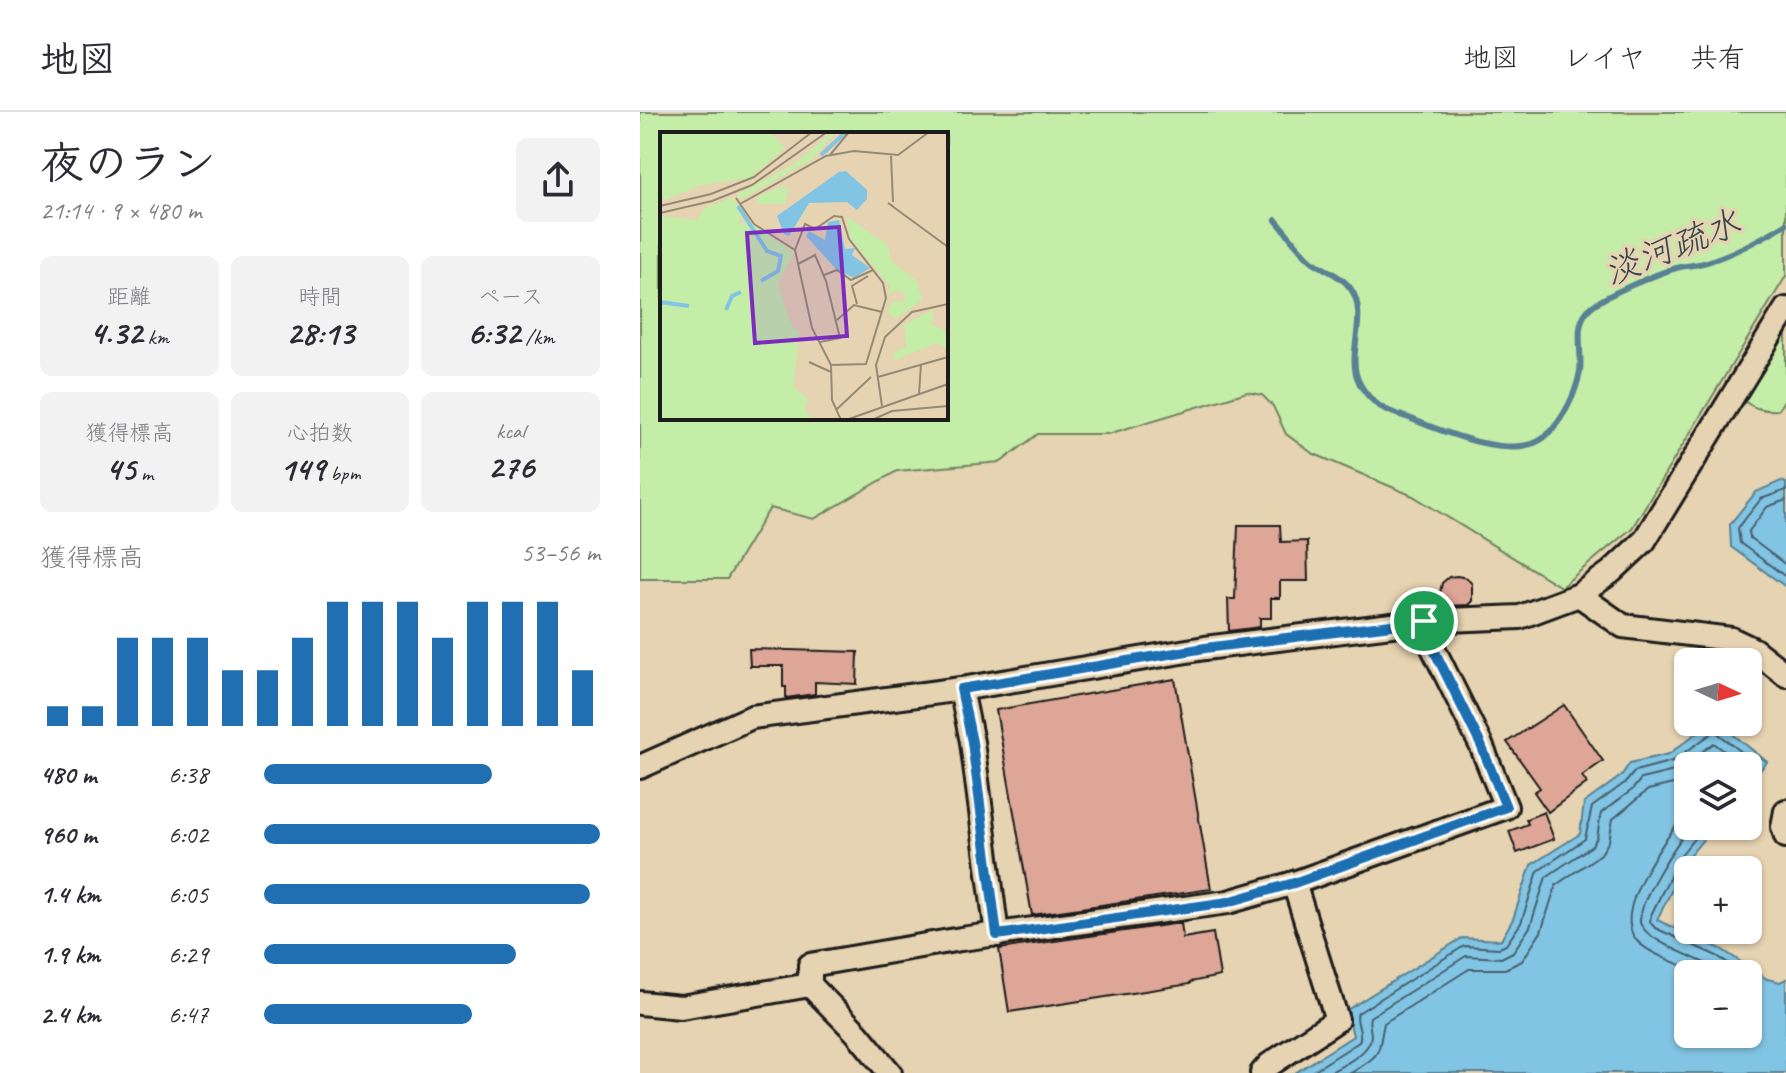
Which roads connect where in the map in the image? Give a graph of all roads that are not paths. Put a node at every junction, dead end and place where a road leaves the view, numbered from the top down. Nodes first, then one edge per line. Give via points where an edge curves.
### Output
1 (1786, 309) edge
2 (1579, 595) junction
3 (1424, 621) junction
4 (1786, 675) edge
5 (961, 689) junction
6 (640, 767) edge
7 (1786, 811) edge
8 (1786, 836) edge
9 (1294, 883) junction
10 (997, 935) junction
11 (810, 985) junction
12 (640, 1003) edge
13 (890, 1073) edge
14 (1262, 1073) edge

1 - 2 street via 1644,541
2 - 3 street via 1520,617
2 - 4 street via 1623,626 1731,639
3 - 5 street via 1205,648
3 - 9 street via 1506,807
5 - 6 street via 752,717
5 - 10 street
7 - 8 street
9 - 10 street via 1228,902
9 - 14 street via 1337,1020
10 - 11 street via 810,965
11 - 12 street via 681,1007
11 - 13 street

